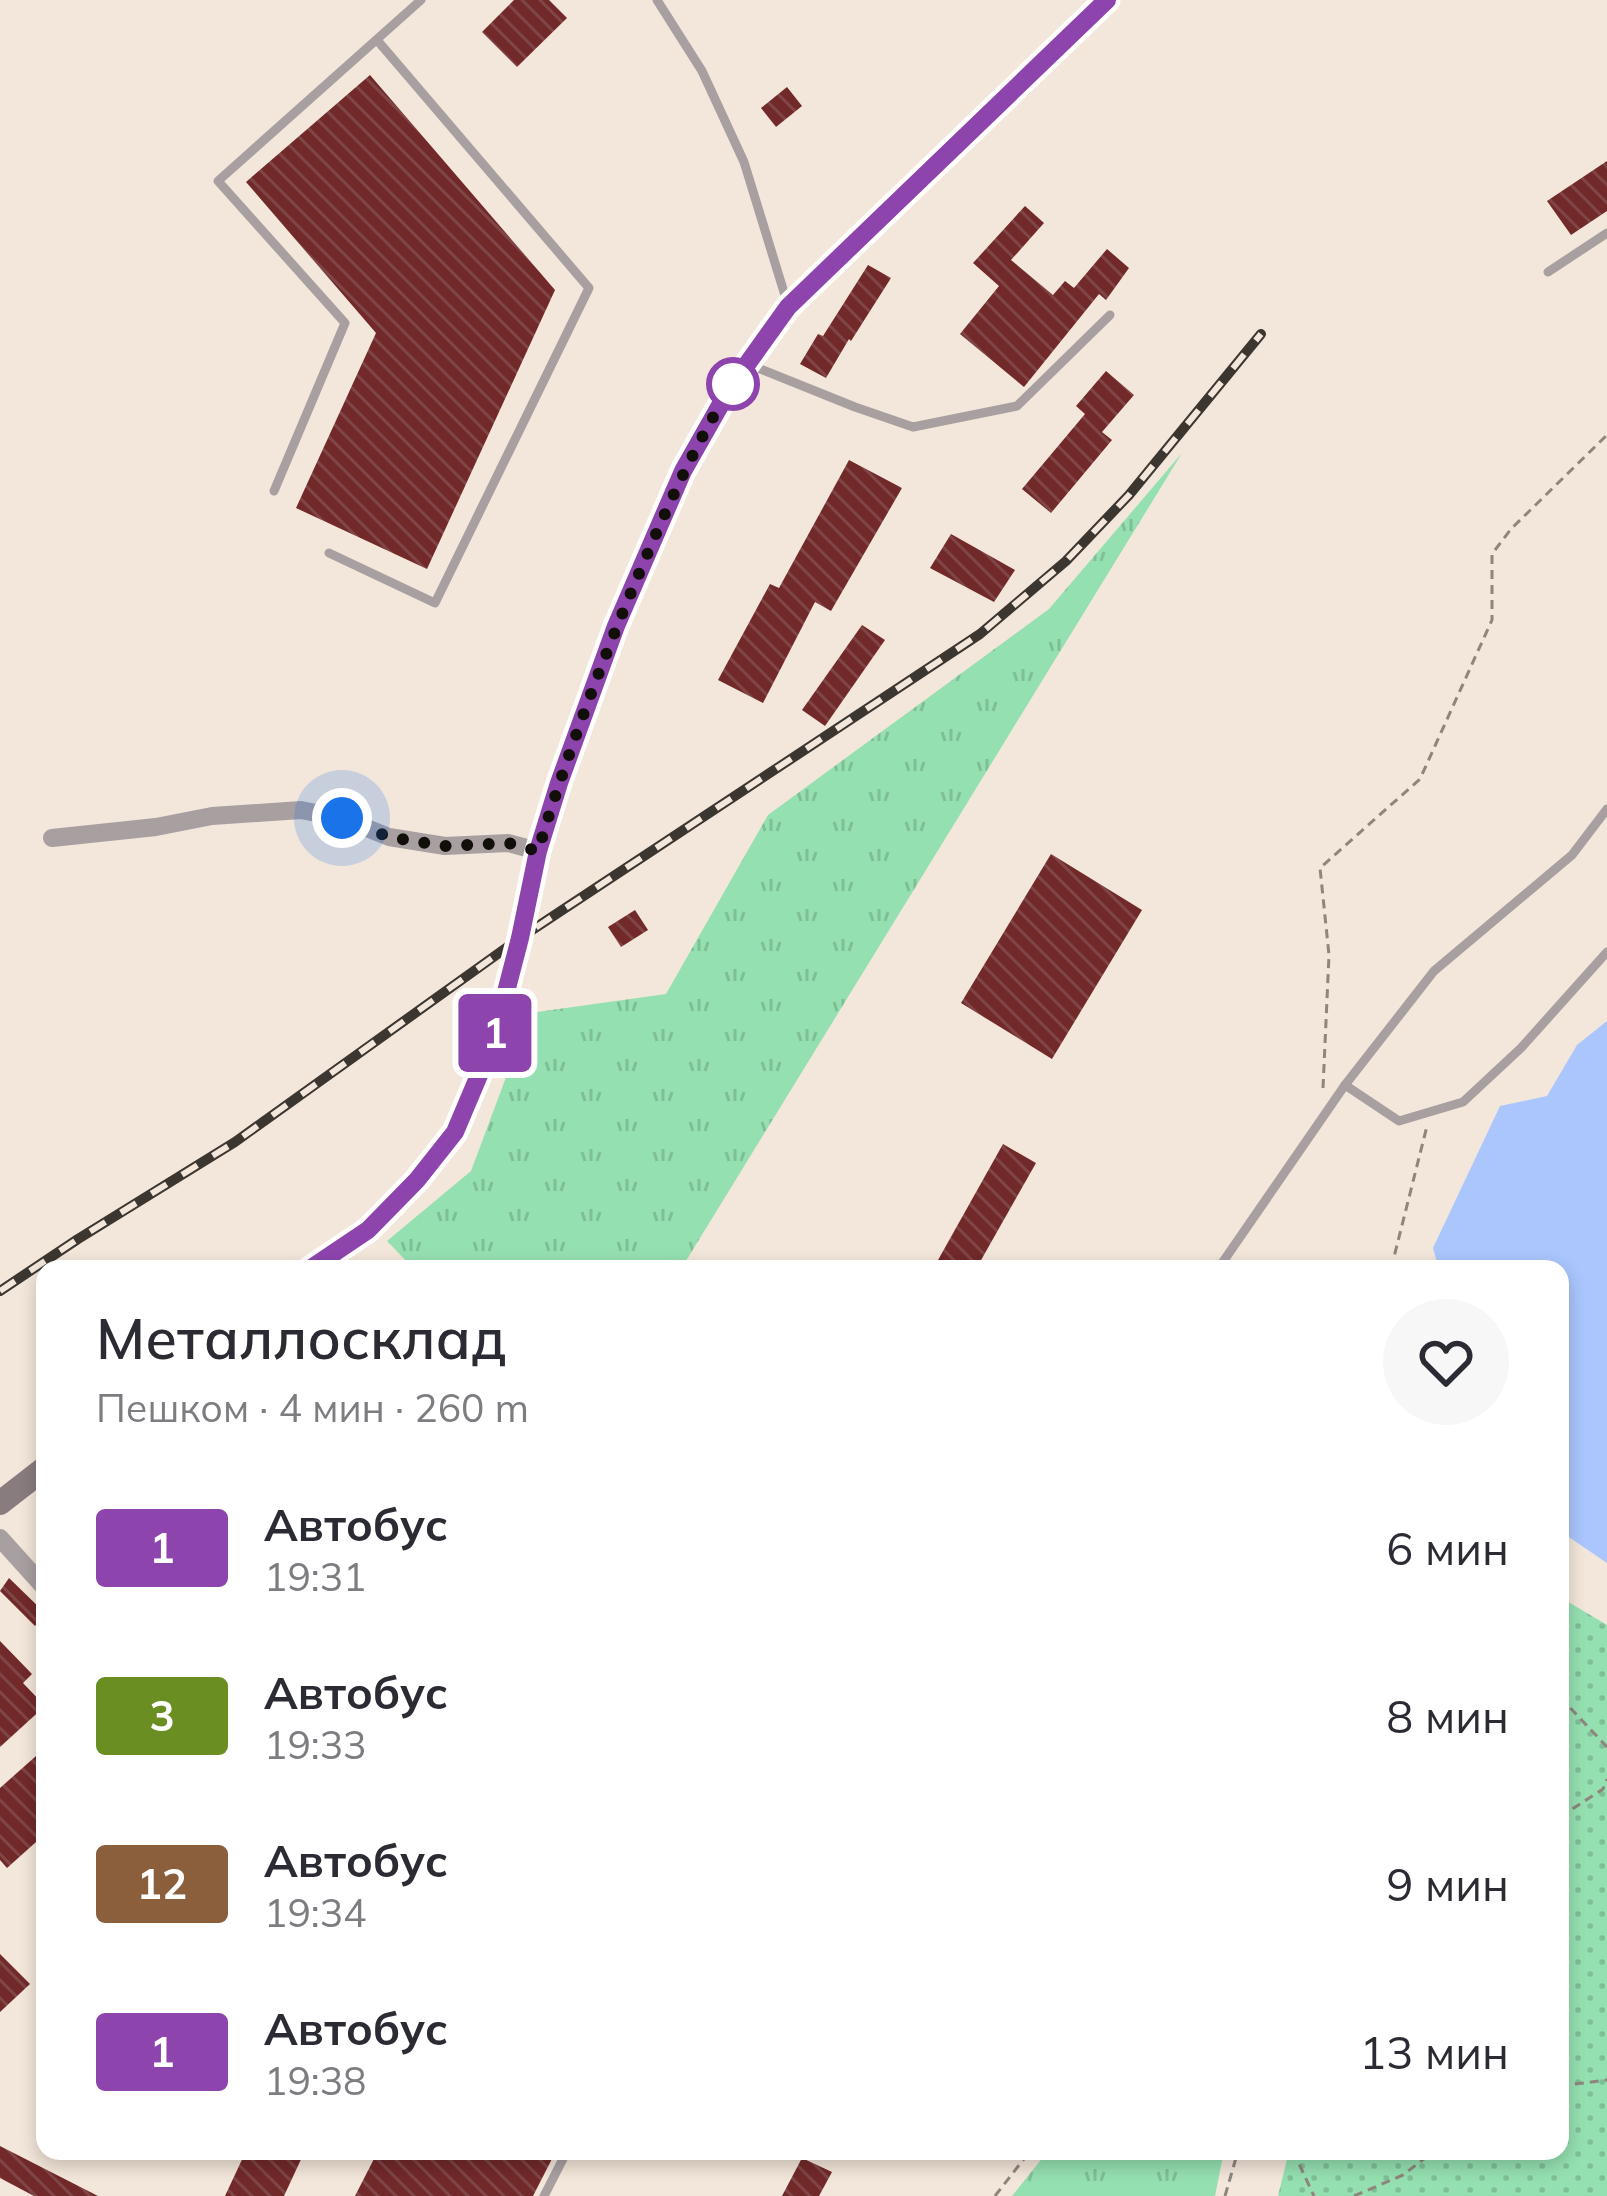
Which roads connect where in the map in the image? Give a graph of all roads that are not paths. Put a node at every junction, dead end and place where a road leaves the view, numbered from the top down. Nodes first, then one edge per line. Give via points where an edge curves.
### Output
1 (421, 0) edge
2 (656, 0) edge
3 (1107, 0) edge
4 (377, 40) junction
5 (1607, 233) edge
6 (1548, 272) dead end
7 (788, 307) junction
8 (1110, 316) dead end
9 (748, 364) junction
10 (274, 491) dead end
11 (329, 553) dead end
12 (1607, 809) edge
13 (52, 838) dead end
14 (538, 851) junction
15 (1607, 952) edge
16 (1345, 1085) junction
17 (323, 1260) edge
18 (1224, 1260) edge
19 (36, 1475) edge
20 (0, 1503) edge
21 (0, 1538) edge
22 (36, 1578) edge
23 (562, 2160) edge
24 (544, 2196) edge

1 - 4 lane
2 - 7 lane via 702,70 744,163
3 - 7 main road
4 - 10 lane via 218,181 345,323
4 - 11 lane via 589,288 435,603
5 - 6 lane
7 - 9 lane
8 - 9 lane via 1017,406 913,427
9 - 14 lane via 683,471 616,626
12 - 16 lane via 1572,855 1434,971
13 - 14 street via 301,810 389,837
14 - 17 main road via 493,1042 455,1132 368,1230
15 - 16 lane via 1463,1102 1399,1121
16 - 18 lane
19 - 20 main road
21 - 22 street
23 - 24 lane

